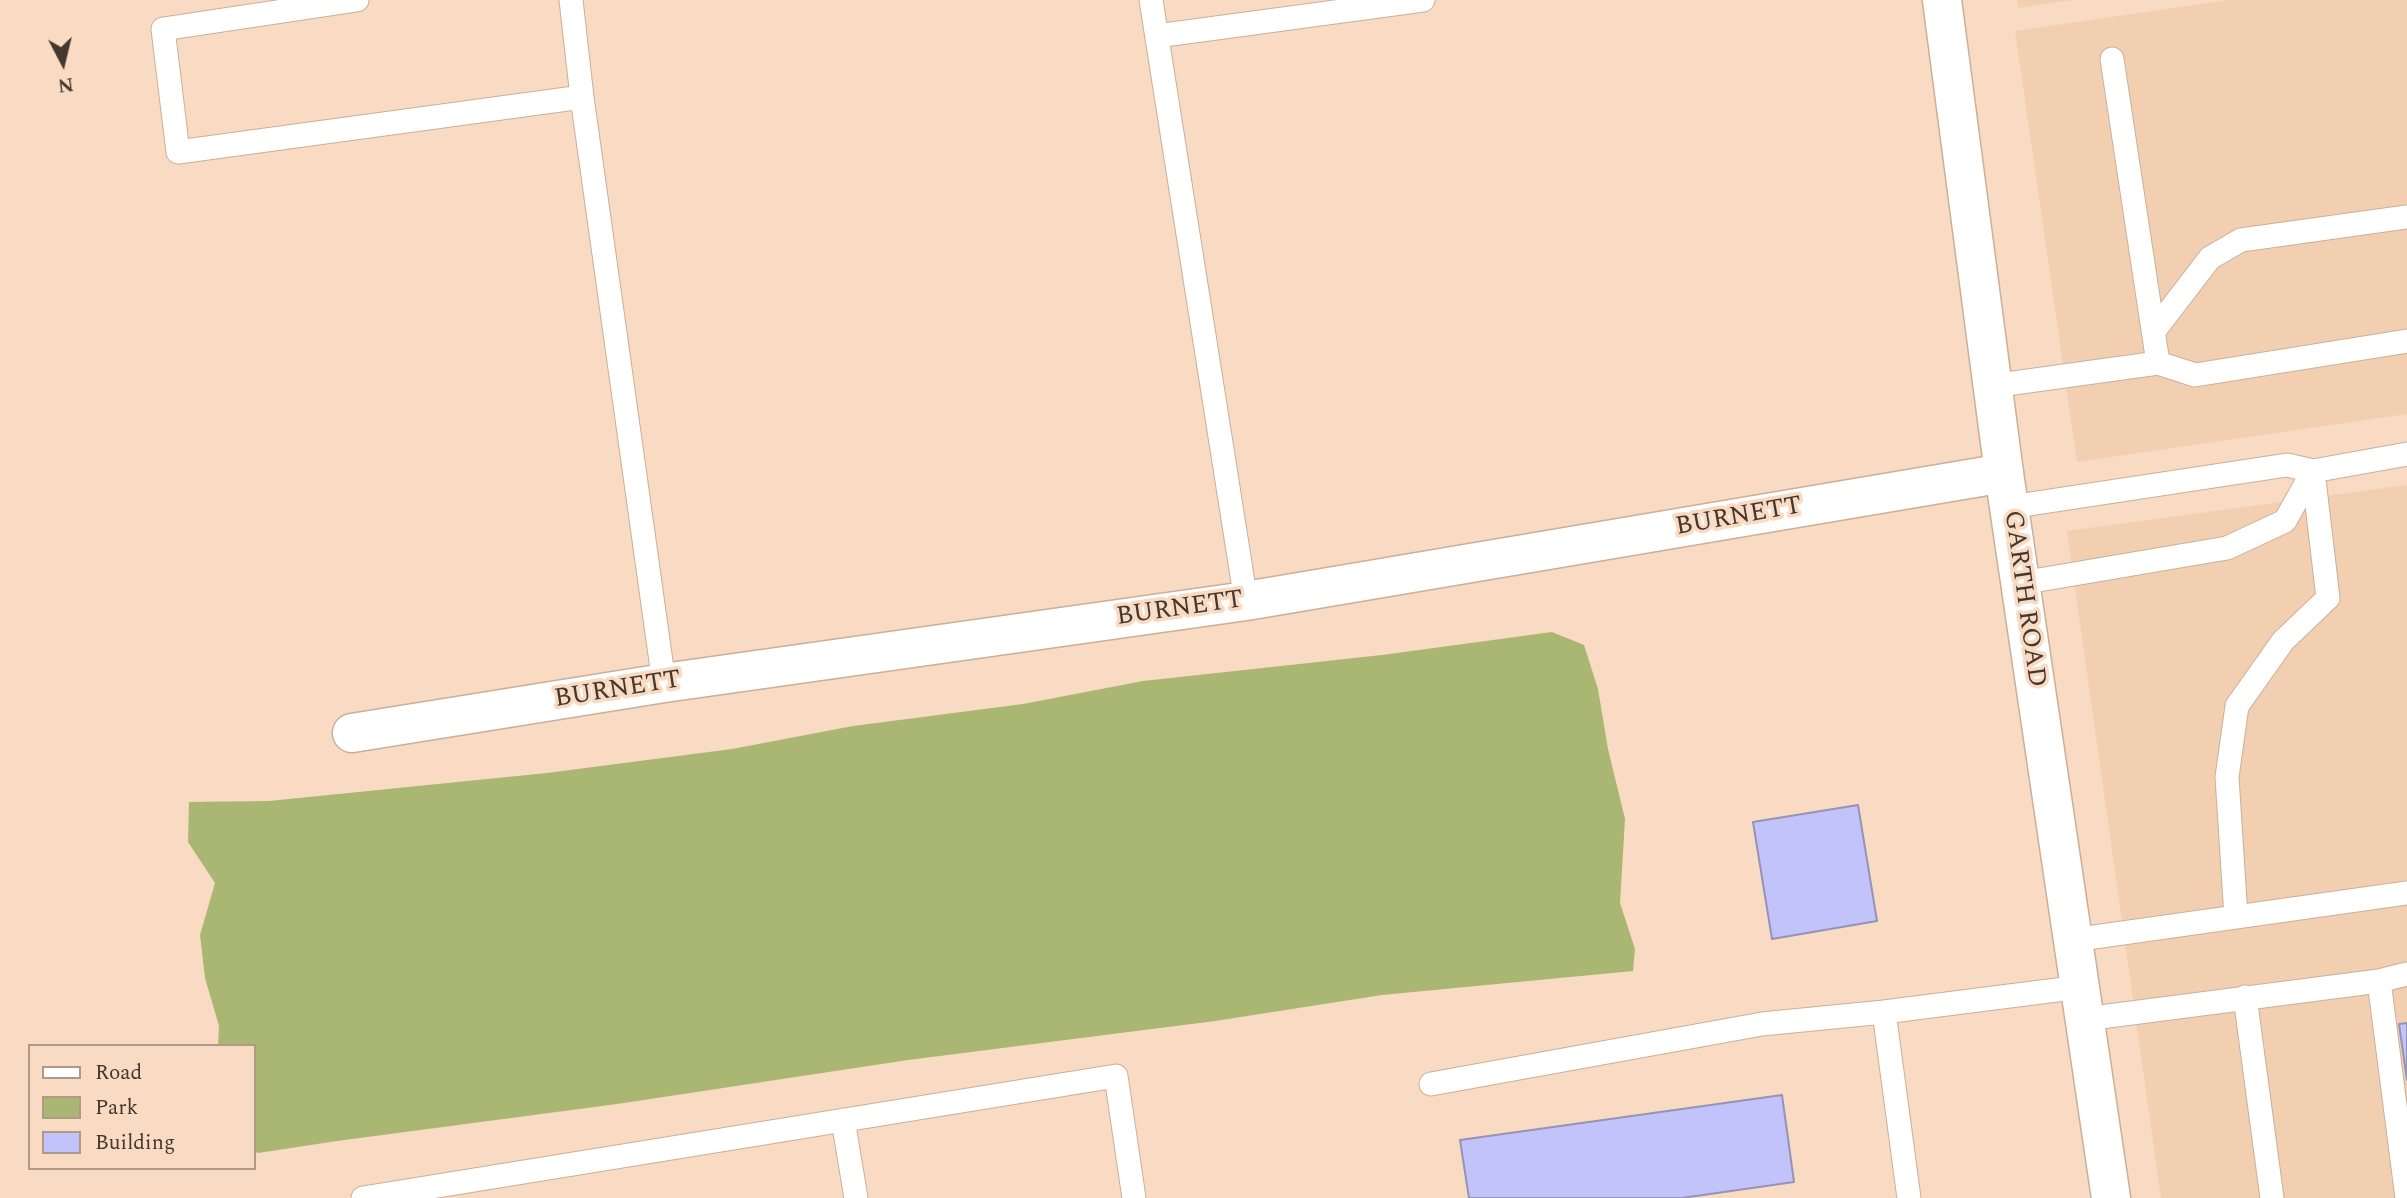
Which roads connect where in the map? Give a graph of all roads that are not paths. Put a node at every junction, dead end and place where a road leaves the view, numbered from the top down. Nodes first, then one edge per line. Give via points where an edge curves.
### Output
1 (357, 0) edge
2 (571, 0) edge
3 (1151, 0) edge
4 (1423, 0) edge
5 (1942, 0) edge
6 (1157, 36) junction
7 (2112, 59) dead end
8 (582, 97) junction
9 (2407, 216) edge
10 (2154, 331) junction
11 (2407, 341) edge
12 (2158, 363) junction
13 (1992, 386) junction
14 (2407, 454) edge
15 (2313, 471) junction
16 (2007, 490) junction
17 (2021, 583) junction
18 (1246, 601) junction
19 (664, 683) junction
20 (352, 733) dead end
21 (2407, 893) edge
22 (2236, 917) junction
23 (2073, 940) junction
24 (2407, 974) edge
25 (2379, 981) junction
26 (2245, 997) junction
27 (2082, 1003) junction
28 (1884, 1012) junction
29 (1431, 1084) dead end
30 (843, 1120) junction
31 (363, 1198) edge
32 (856, 1198) edge
33 (1134, 1198) edge
34 (1909, 1198) edge
35 (2111, 1198) edge
36 (2272, 1198) edge
37 (2407, 1198) edge

1 - 8 lane via 163,29 178,152
2 - 8 lane
3 - 6 lane
4 - 6 lane
5 - 13 street, GARTH ROAD
6 - 18 lane
7 - 10 lane
8 - 19 lane
9 - 10 lane via 2241,240 2210,258
10 - 12 lane
11 - 12 lane via 2195,375
12 - 13 lane
13 - 16 street, GARTH ROAD
14 - 15 lane
15 - 16 lane via 2287,465
15 - 17 lane via 2285,521 2227,548
15 - 22 lane via 2328,598 2283,641 2237,706 2227,777
16 - 17 street, GARTH ROAD
16 - 18 street, BURNETT
17 - 23 street, GARTH ROAD
18 - 19 street, BURNETT
19 - 20 street, BURNETT
21 - 22 lane
22 - 23 lane
23 - 27 street, GARTH ROAD
24 - 25 lane
25 - 26 lane
25 - 37 lane
26 - 27 lane
26 - 36 lane
27 - 28 lane
27 - 35 street, GARTH ROAD
28 - 29 lane via 1762,1024
28 - 34 lane
30 - 31 lane
30 - 32 lane
30 - 33 lane via 1116,1076

